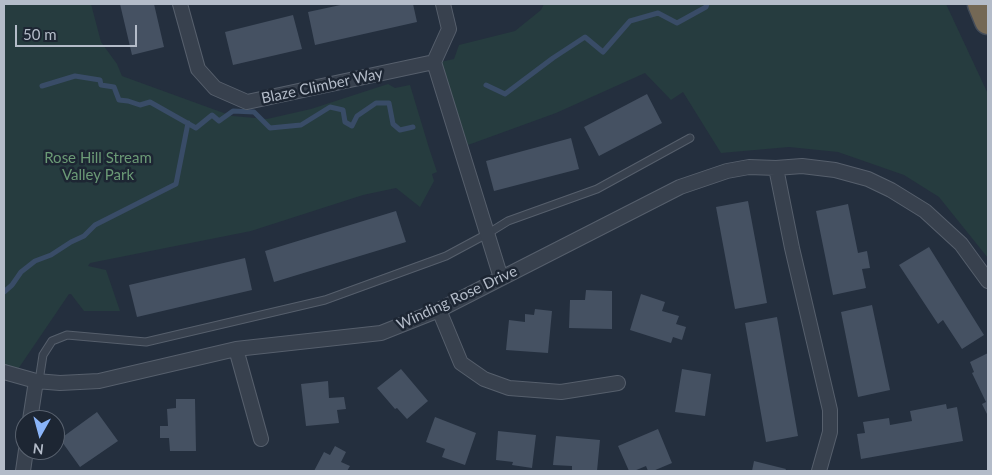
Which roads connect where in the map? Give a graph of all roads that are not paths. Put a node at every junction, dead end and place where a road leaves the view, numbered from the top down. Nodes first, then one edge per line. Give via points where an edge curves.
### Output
1 (180, 4) edge
2 (443, 4) edge
3 (980, 4) edge
4 (988, 21) edge
5 (434, 62) junction
6 (690, 138) dead end
7 (776, 168) junction
8 (487, 234) junction
9 (501, 278) junction
10 (988, 281) edge
11 (439, 310) junction
12 (236, 349) junction
13 (4, 372) edge
14 (38, 381) junction
15 (618, 383) dead end
16 (32, 410) edge
17 (261, 439) dead end
18 (819, 471) edge

1 - 5 street, Blaze Climber Way via 198,69 215,88 247,102
2 - 5 street via 449,29
3 - 4 highway
5 - 8 street
6 - 8 lane via 597,189 508,221
7 - 9 street, Winding Rose Drive via 749,167 727,171 680,187
7 - 10 street, Winding Rose Drive via 802,166 834,170 868,179 891,190 925,211 961,244
7 - 18 street via 830,410 830,432
8 - 9 street
8 - 14 lane via 446,256 325,300 146,342 67,334 52,341 43,355
9 - 11 street, Winding Rose Drive
11 - 12 street, Winding Rose Drive via 381,333
11 - 15 street via 462,363 484,379 509,388 561,392
12 - 14 street, Winding Rose Drive via 99,381
12 - 17 street
13 - 14 street, Winding Rose Drive
14 - 16 street

